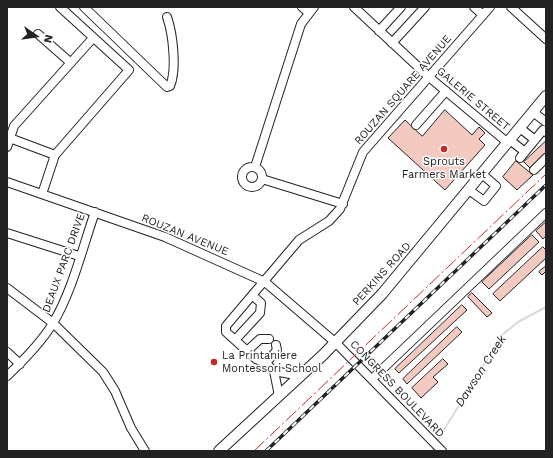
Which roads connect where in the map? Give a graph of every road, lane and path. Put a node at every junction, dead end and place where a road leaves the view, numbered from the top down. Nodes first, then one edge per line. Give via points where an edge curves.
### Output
1 (60, 7) edge
2 (84, 7) edge
3 (354, 7) edge
4 (401, 7) edge
5 (425, 7) edge
6 (474, 7) edge
7 (490, 7) edge
8 (511, 7) edge
9 (309, 9) edge
10 (483, 15) junction
11 (167, 17) dead end
12 (379, 31) junction
13 (38, 34) dead end
14 (93, 38) junction
15 (546, 40) edge
16 (392, 42) junction
17 (71, 62) junction
18 (429, 77) junction
19 (446, 91) junction
20 (546, 96) edge
21 (533, 112) junction
22 (546, 122) edge
23 (416, 125) dead end
24 (520, 128) junction
25 (546, 132) edge
26 (8, 138) edge
27 (535, 140) junction
28 (509, 142) junction
29 (7, 147) edge
30 (55, 155) junction
31 (546, 158) edge
32 (255, 167) junction
33 (534, 170) dead end
34 (482, 174) junction
35 (262, 179) junction
36 (7, 182) edge
37 (469, 190) junction
38 (42, 194) junction
39 (343, 204) junction
40 (95, 212) junction
41 (546, 213) edge
42 (7, 233) edge
43 (79, 256) junction
44 (265, 282) junction
45 (7, 288) edge
46 (253, 296) junction
47 (53, 323) junction
48 (269, 339) dead end
49 (235, 340) junction
50 (336, 343) junction
51 (276, 345) dead end
52 (247, 351) junction
53 (7, 352) edge
54 (266, 363) junction
55 (20, 364) junction
56 (274, 371) junction
57 (7, 376) edge
58 (301, 376) junction
59 (372, 379) junction
60 (279, 396) junction
61 (145, 451) edge
62 (219, 451) edge
63 (442, 451) edge

1 - 14 street
2 - 11 street via 167,87 172,80 173,54 172,34
3 - 12 street, GALERIE STREET
4 - 12 street
5 - 16 street
6 - 10 street
7 - 10 street, ROUZAN SQUARE AVENUE
8 - 15 street
9 - 32 street via 301,24
10 - 18 street, ROUZAN SQUARE AVENUE
12 - 16 street, GALERIE STREET
13 - 17 street
14 - 17 street
14 - 30 street via 129,70
16 - 18 street, GALERIE STREET
17 - 26 street via 14,126
18 - 19 street, GALERIE STREET
18 - 39 street, ROUZAN SQUARE AVENUE via 363,152
19 - 23 street
19 - 28 street, GALERIE STREET
20 - 21 main road, PERKINS ROAD
21 - 22 street
21 - 24 main road, PERKINS ROAD
24 - 27 street
24 - 28 main road, PERKINS ROAD
25 - 27 street via 543,130
26 - 29 street
26 - 30 street
27 - 28 street, GALERIE STREET via 522,155
28 - 34 main road, PERKINS ROAD
30 - 38 street
31 - 33 street
32 - 35 street via 261,172
32 - 35 street via 250,166 244,170 243,182 248,186 255,186
34 - 37 main road, PERKINS ROAD
34 - 37 street via 496,186 484,201
35 - 39 street
36 - 38 street, ROUZAN AVENUE
37 - 50 main road, PERKINS ROAD via 404,269
38 - 40 street, ROUZAN AVENUE
39 - 44 street, ROUZAN SQUARE AVENUE via 329,221 299,240
40 - 43 street, DEAUX PARC DRIVE
40 - 44 street, ROUZAN AVENUE via 165,237
41 - 59 street
42 - 43 street
43 - 47 street, DEAUX PARC DRIVE via 65,298
44 - 46 street, ROUZAN SQUARE AVENUE
44 - 50 street, ROUZAN AVENUE
45 - 47 street
46 - 49 street via 261,303 260,312
46 - 49 street, ROUZAN SQUARE AVENUE via 226,326 226,332
47 - 55 street, DEAUX PARC DRIVE
47 - 61 street via 108,380
48 - 52 street via 260,339
49 - 52 street
50 - 58 main road, PERKINS ROAD
50 - 59 street, CONGRESS BOULEVARD
51 - 54 street via 276,350
52 - 54 street
53 - 55 street
54 - 56 street
55 - 57 street, DEAUX PARC DRIVE
56 - 58 street
56 - 60 street
58 - 60 main road, PERKINS ROAD
59 - 63 street, CONGRESS BOULEVARD
60 - 62 main road, PERKINS ROAD

